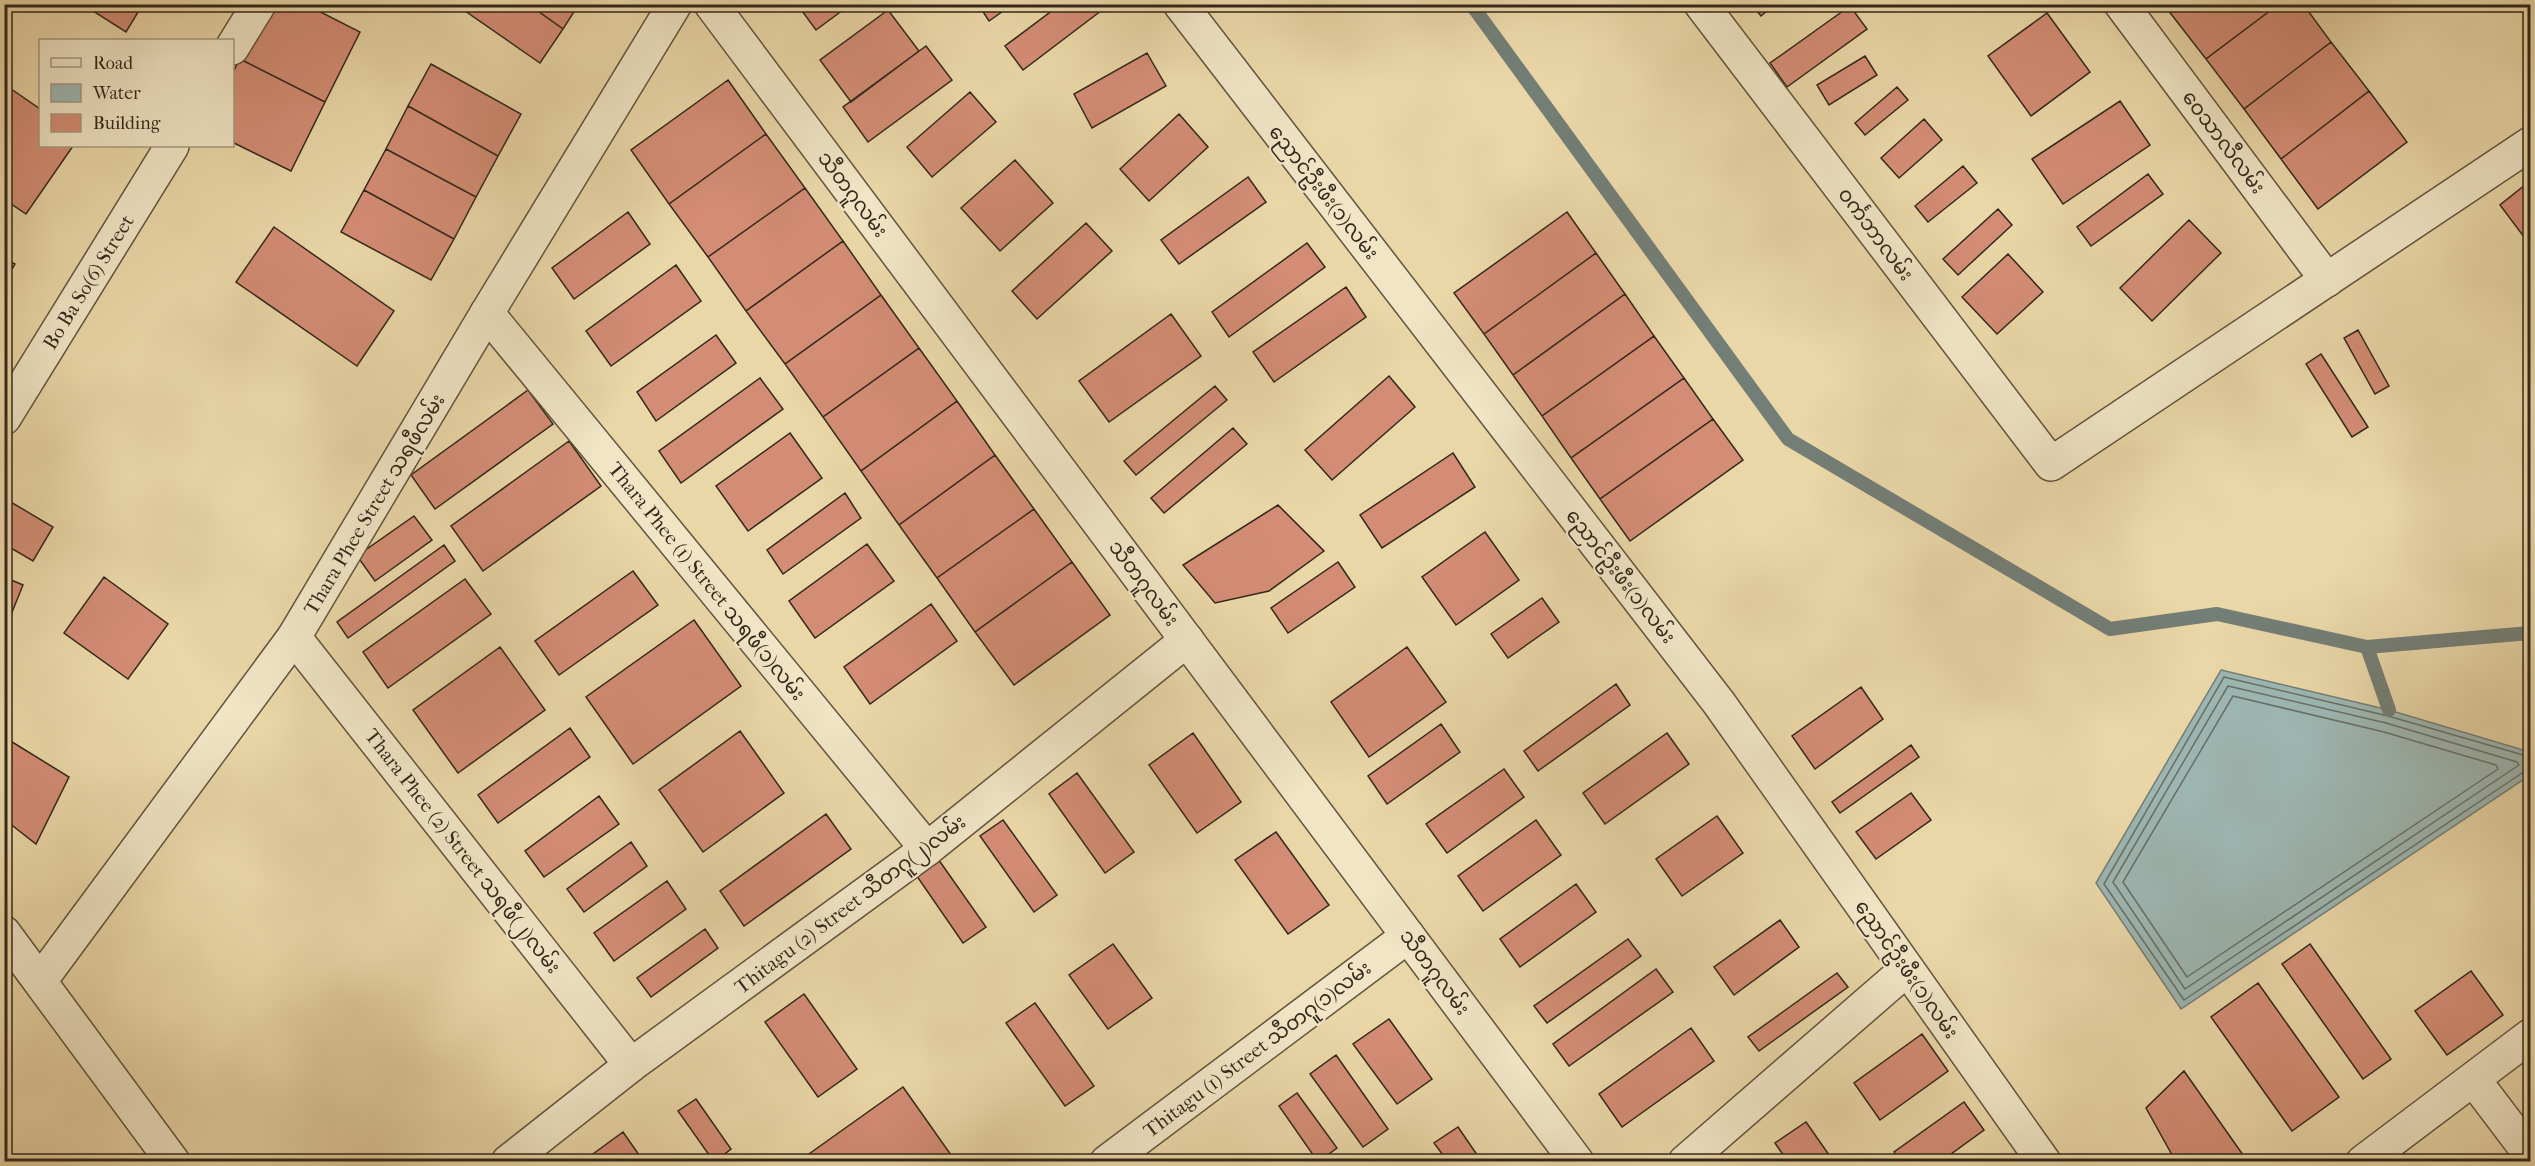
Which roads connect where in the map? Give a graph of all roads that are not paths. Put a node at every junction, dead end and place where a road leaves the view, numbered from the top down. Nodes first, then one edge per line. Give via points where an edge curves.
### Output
1 (259, 4) edge
2 (675, 4) edge
3 (711, 4) edge
4 (1180, 4) edge
5 (1701, 4) edge
6 (2121, 4) edge
7 (234, 45) edge
8 (2530, 144) edge
9 (171, 147) edge
10 (2327, 280) junction
11 (487, 313) junction
12 (4, 418) edge
13 (294, 637) junction
14 (1187, 640) junction
15 (927, 849) junction
16 (4, 933) edge
17 (1408, 936) junction
18 (1906, 970) junction
19 (40, 981) junction
20 (2530, 1036) edge
21 (631, 1065) junction
22 (2474, 1080) junction
23 (2530, 1154) edge
24 (173, 1161) edge
25 (508, 1161) edge
26 (1107, 1161) edge
27 (1577, 1161) edge
28 (1685, 1161) edge
29 (2044, 1161) edge
30 (2362, 1161) edge

1 - 7 street
2 - 11 street, Thara Phee Street သရဖီလမ်း
3 - 14 street, သီတဂူလမ်း
4 - 18 street, ညောင်ဦးဖီး(၁)လမ်း via 1719,703
5 - 10 street, ဝင်္ကဘာလမ်း via 2050,464
6 - 10 street, ဝေသာလီလမ်း
8 - 10 street
9 - 12 street, Bo Ba So(6) Street
11 - 13 street, Thara Phee Street သရဖီလမ်း
11 - 15 street, Thara Phee (1) Street သရဖီ(၁)လမ်း
13 - 19 street, Thara Phee Street သရဖီလမ်း
13 - 21 street, Thara Phee (2) Street သရဖီ(၂)လမ်း
14 - 15 street, Thitagu (2) Street သီတဂူ(၂)လမ်း
14 - 17 street, သီတဂူလမ်း
15 - 21 street, Thitagu (2) Street သီတဂူ(၂)လမ်း
16 - 19 street
17 - 26 street, Thitagu (1) Street သီတဂူ(၁)လမ်း
17 - 27 street, သီတဂူလမ်း
18 - 28 street
18 - 29 street, ညောင်ဦးဖီး(၁)လမ်း
19 - 24 street
20 - 22 street
21 - 25 street, Thitagu (2) Street သီတဂူ(၂)လမ်း
22 - 23 street
22 - 30 street

